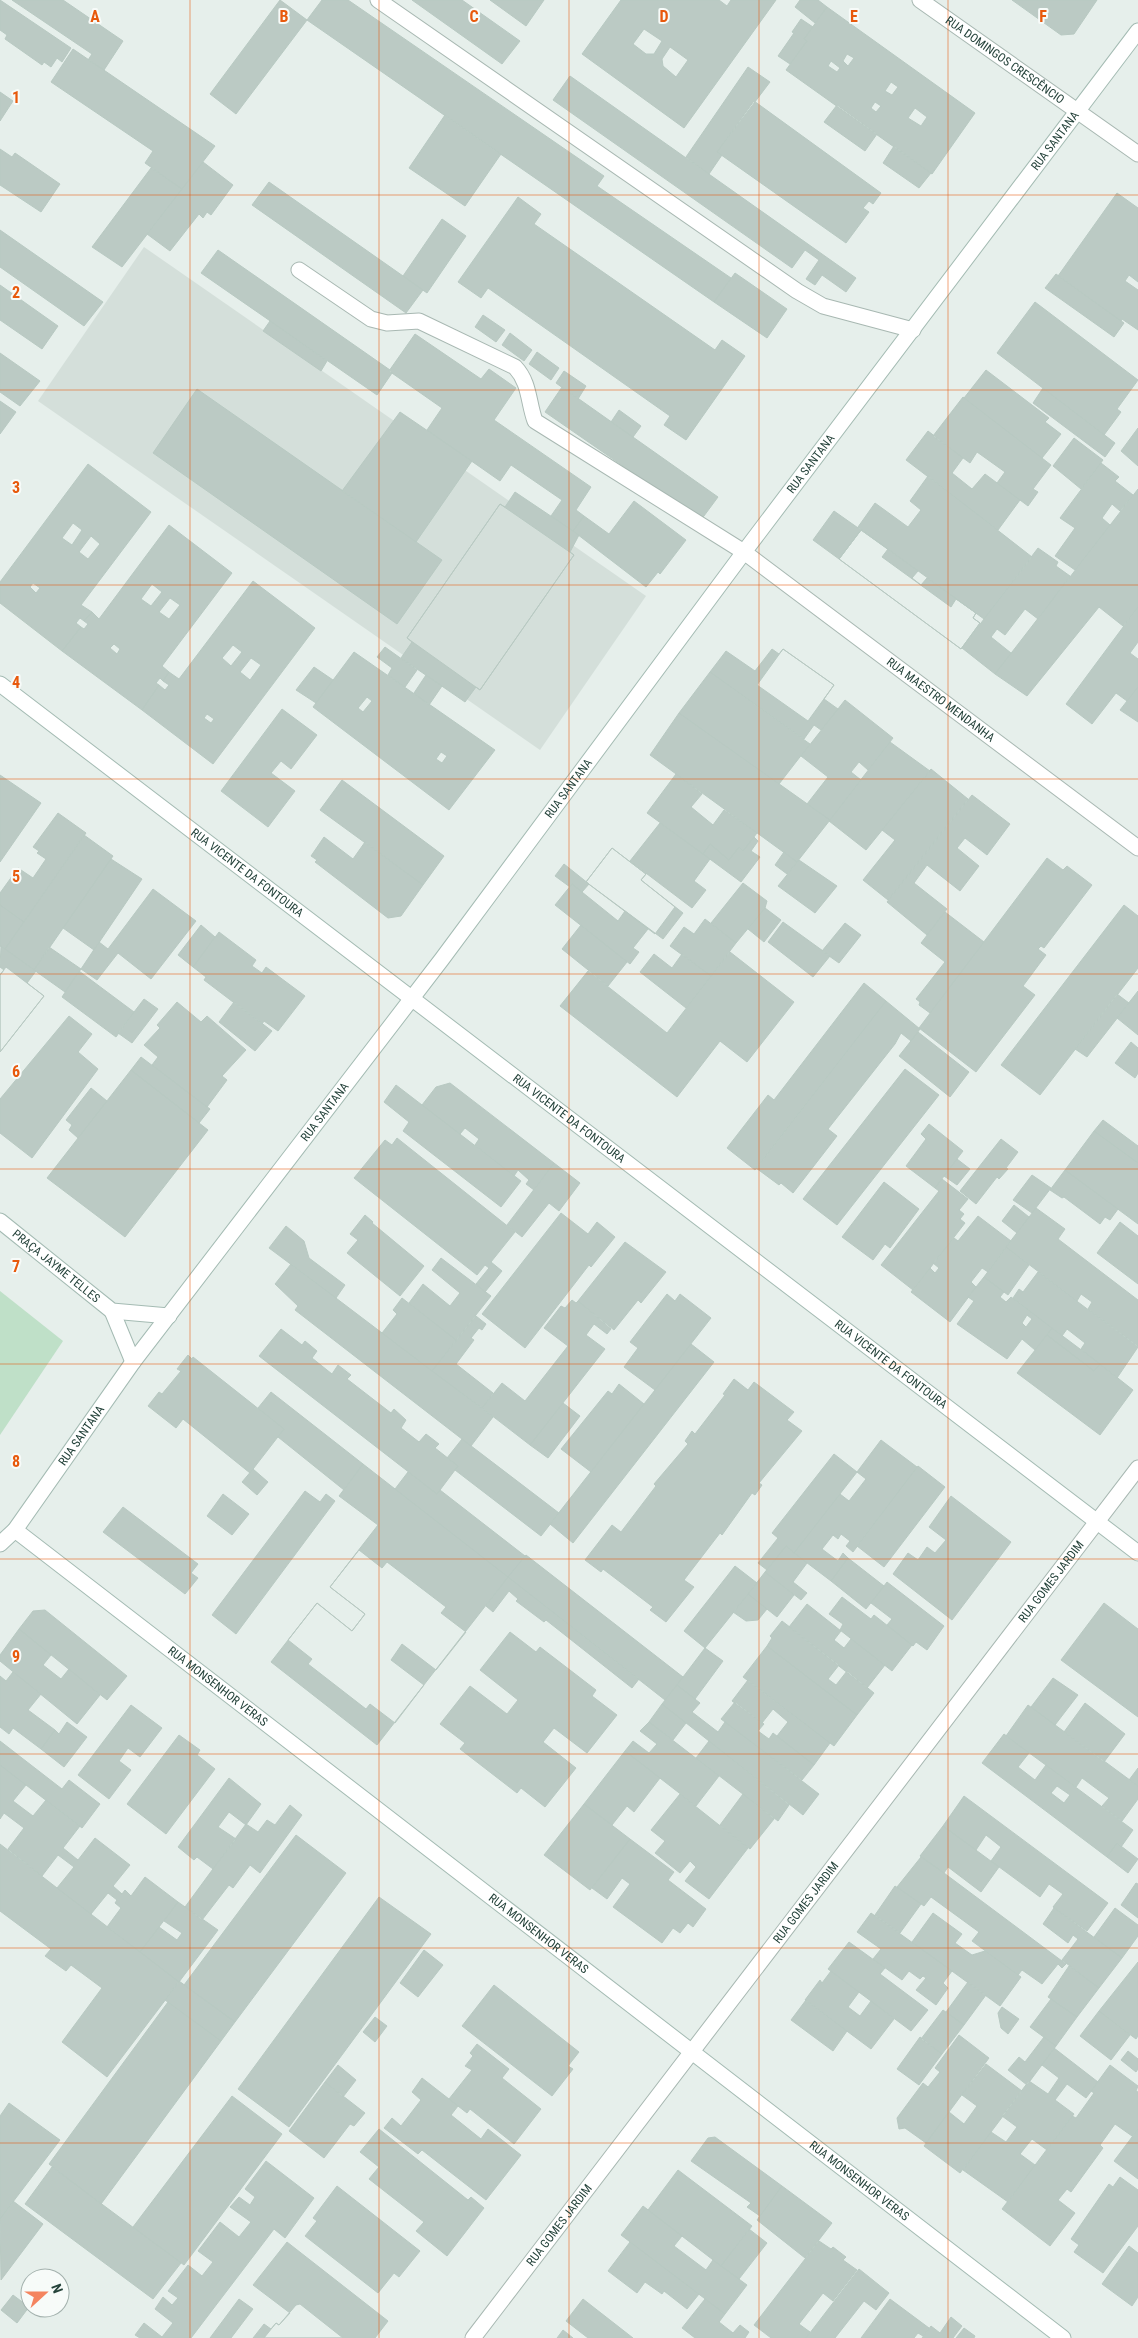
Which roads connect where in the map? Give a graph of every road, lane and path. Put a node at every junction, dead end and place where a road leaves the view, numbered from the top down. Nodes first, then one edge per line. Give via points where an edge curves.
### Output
1 (378, 0) edge
2 (920, 0) edge
3 (1138, 32) edge
4 (1078, 110) junction
5 (1138, 154) edge
6 (299, 270) dead end
7 (913, 330) junction
8 (744, 552) junction
9 (0, 684) edge
10 (1138, 848) edge
11 (413, 998) junction
12 (0, 1221) edge
13 (112, 1311) junction
14 (169, 1316) junction
15 (134, 1362) junction
16 (1138, 1468) edge
17 (1097, 1521) junction
18 (15, 1530) junction
19 (0, 1544) edge
20 (1138, 1553) edge
21 (691, 2051) junction
22 (473, 2338) edge
23 (1062, 2338) edge

1 - 7 street via 796,292 823,306
2 - 4 street, RUA DOMINGOS CRESCÊNCIO
3 - 4 street, RUA SANTANA
4 - 5 street, RUA DOMINGOS CRESCÊNCIO
4 - 7 street, RUA SANTANA
6 - 8 street, RUA MAESTRO MENDANHA via 371,318 387,323 418,321 515,367 528,385 535,421
7 - 8 street, RUA SANTANA
8 - 10 street, RUA MAESTRO MENDANHA
8 - 11 street, RUA SANTANA
9 - 11 street, RUA VICENTE DA FONTOURA
11 - 14 street, RUA SANTANA
11 - 17 street, RUA VICENTE DA FONTOURA
12 - 13 street, PRAÇA JAYME TELLES
13 - 14 street, PRAÇA JAYME TELLES
13 - 15 street, PRAÇA JAYME TELLES
14 - 15 street, RUA SANTANA
15 - 18 street, RUA SANTANA
16 - 17 street, RUA GOMES JARDIM
17 - 20 street, RUA VICENTE DA FONTOURA
17 - 21 street, RUA GOMES JARDIM
18 - 19 street, RUA SANTANA
18 - 21 street, RUA MONSENHOR VERAS
21 - 22 street, RUA GOMES JARDIM
21 - 23 street, RUA MONSENHOR VERAS

